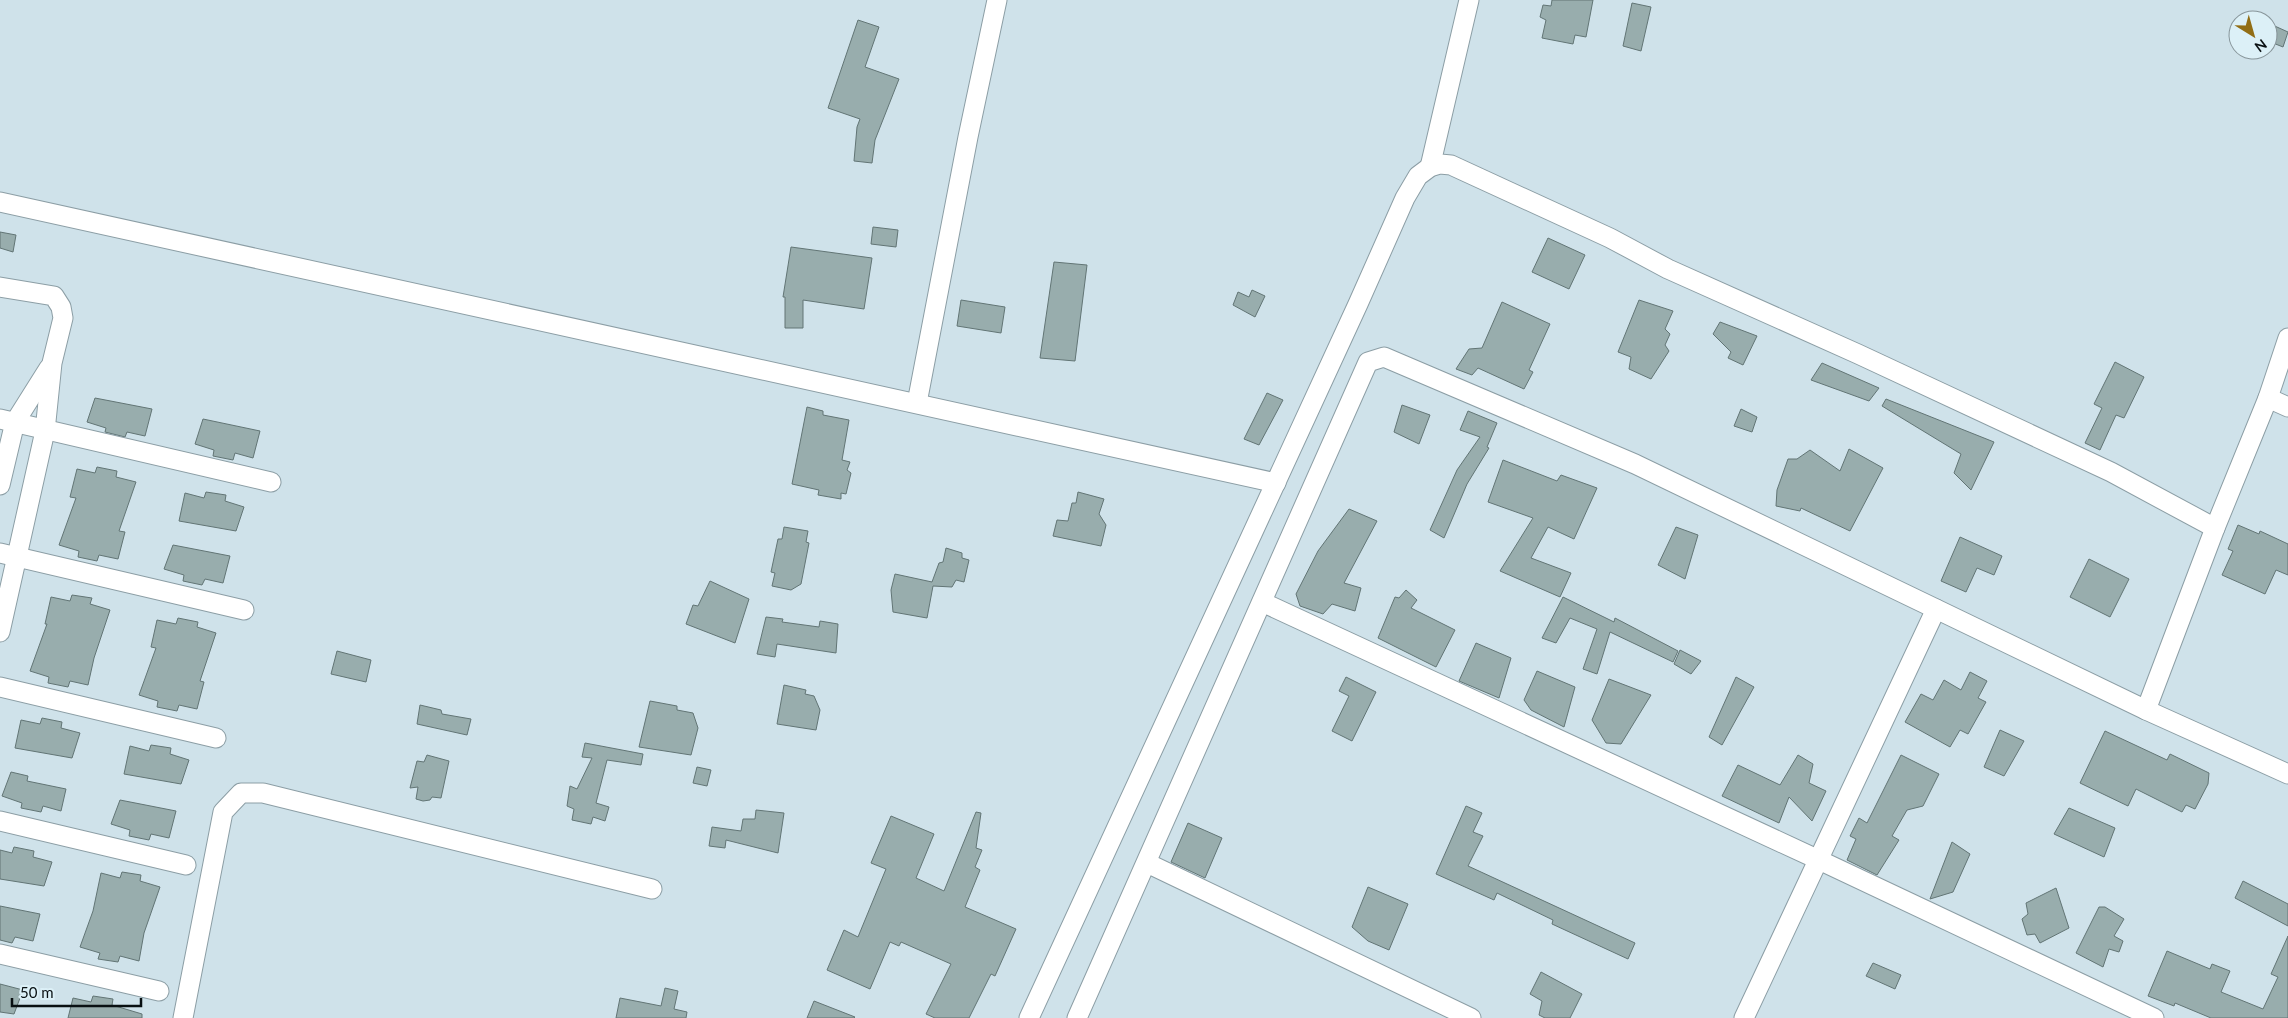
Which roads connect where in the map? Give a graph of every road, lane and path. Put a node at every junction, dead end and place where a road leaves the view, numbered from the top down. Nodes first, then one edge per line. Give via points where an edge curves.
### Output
1 (996, 0) edge
2 (1469, 0) edge
3 (1430, 167) junction
4 (0, 202) edge
5 (0, 287) edge
6 (2288, 338) edge
7 (52, 363) junction
8 (2268, 398) junction
9 (917, 403) junction
10 (2288, 407) edge
11 (8, 421) edge
12 (45, 431) junction
13 (271, 482) dead end
14 (1276, 483) junction
15 (0, 485) edge
16 (2215, 528) junction
17 (8, 555) edge
18 (1262, 602) junction
19 (1936, 608) junction
20 (244, 610) dead end
21 (0, 632) edge
22 (0, 687) edge
23 (2146, 710) junction
24 (216, 738) dead end
25 (2288, 774) edge
26 (0, 821) edge
27 (1819, 860) junction
28 (1147, 863) junction
29 (186, 865) dead end
30 (652, 890) dead end
31 (0, 954) edge
32 (159, 991) dead end
33 (183, 1018) edge
34 (1029, 1018) edge
35 (1077, 1018) edge
36 (1471, 1018) edge
37 (1744, 1018) edge
38 (2154, 1018) edge

1 - 9 street
2 - 3 street
3 - 14 street via 1418,176 1404,198
3 - 16 street via 1451,165 1495,184 1668,269 2111,472
4 - 9 street
5 - 7 street via 54,296 63,318
6 - 8 street
7 - 11 street
7 - 12 street
8 - 10 street
8 - 16 street
9 - 14 street
11 - 12 street
11 - 15 street
12 - 13 street
12 - 17 street
14 - 34 street
16 - 23 street
17 - 20 street
17 - 21 street
18 - 19 street via 1368,362 1384,357 1635,464
18 - 27 street
18 - 28 street
19 - 23 street
19 - 27 street
22 - 24 street
23 - 25 street
26 - 29 street
27 - 37 street
27 - 38 street
28 - 35 street
28 - 36 street
30 - 33 street via 263,793 241,793 223,812
31 - 32 street

